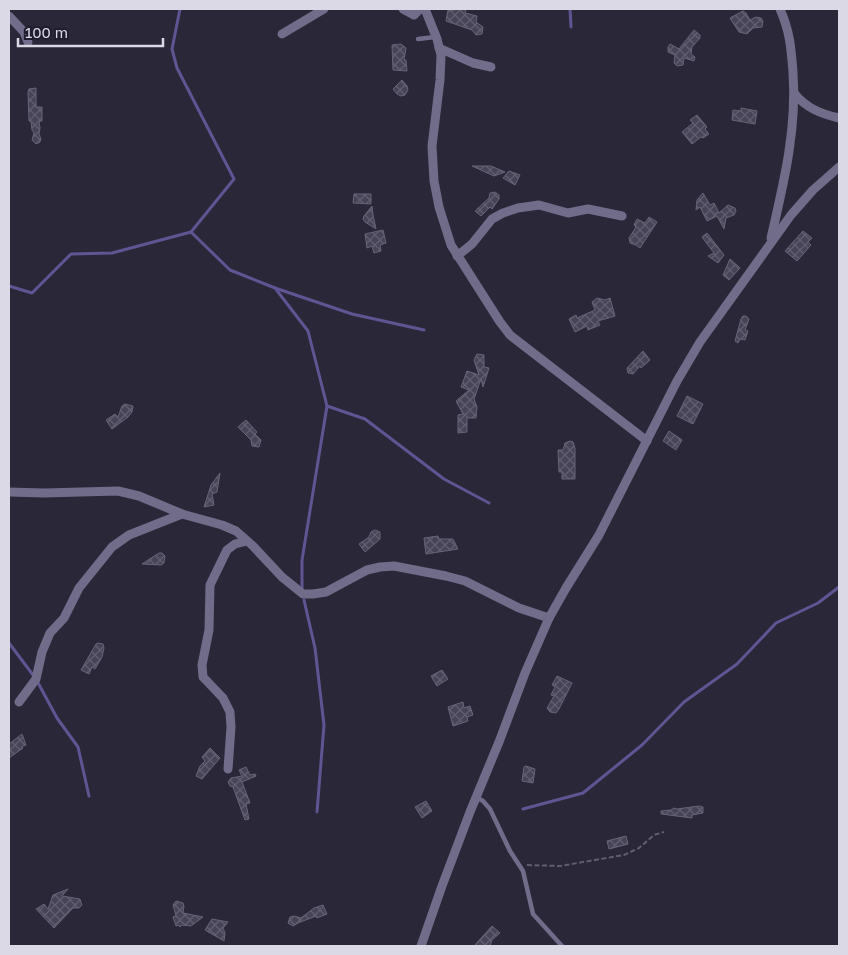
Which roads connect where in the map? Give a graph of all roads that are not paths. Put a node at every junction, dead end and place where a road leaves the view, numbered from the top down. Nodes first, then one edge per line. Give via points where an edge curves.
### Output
1 (403, 9) edge
2 (425, 9) edge
3 (780, 9) edge
4 (322, 10) edge
5 (417, 12) edge
6 (9, 16) edge
7 (431, 24) junction
8 (282, 34) dead end
9 (437, 37) junction
10 (418, 39) dead end
11 (28, 42) dead end
12 (439, 48) junction
13 (491, 68) dead end
14 (794, 92) junction
15 (839, 118) edge
16 (839, 167) edge
17 (622, 216) dead end
18 (770, 243) junction
19 (457, 256) junction
20 (647, 441) junction
21 (9, 492) edge
22 (182, 514) junction
23 (247, 541) junction
24 (550, 618) junction
25 (19, 702) dead end
26 (228, 769) dead end
27 (476, 797) junction
28 (421, 946) edge
29 (562, 946) edge

1 - 5 street
2 - 7 street
3 - 14 street via 790,35
4 - 8 street
5 - 7 street via 413,16
6 - 11 street
7 - 9 street
9 - 10 lane
9 - 12 street
12 - 13 street
12 - 19 street via 440,80 432,146 434,181 446,231
14 - 15 street via 808,107
14 - 18 street via 792,141
16 - 18 street via 813,190
17 - 19 street via 588,209 568,214 540,205 518,208 492,219 472,244
18 - 20 street via 700,342
19 - 20 street via 510,335
20 - 24 street via 599,535
21 - 22 street via 118,491
22 - 23 street via 236,531
22 - 25 street via 129,535 112,547 79,588 64,618 50,633 36,679
23 - 24 street via 303,594 326,592 367,570 394,566 465,581 519,608
23 - 26 street via 227,550 210,585 202,665 203,676 223,698 230,712
24 - 27 street
27 - 28 street
27 - 29 lane via 490,809 523,871 534,914

